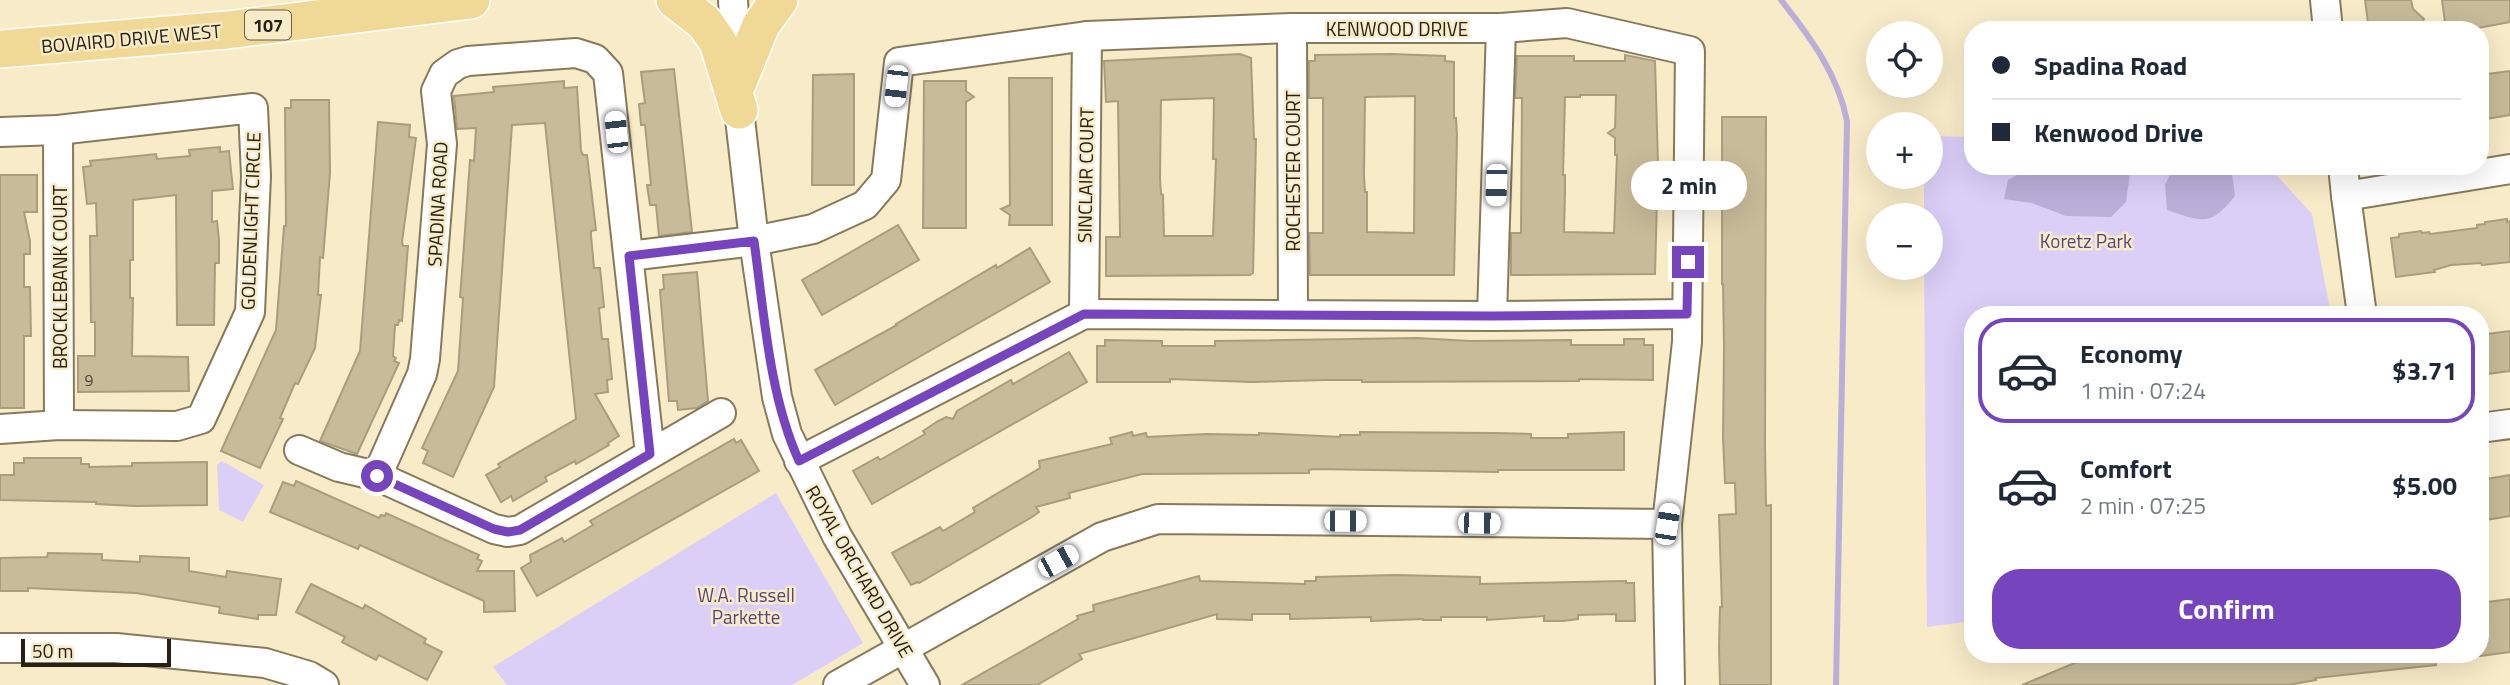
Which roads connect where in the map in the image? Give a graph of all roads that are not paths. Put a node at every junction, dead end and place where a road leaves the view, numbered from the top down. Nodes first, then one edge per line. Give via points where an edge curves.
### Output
1 (471, 0) edge
2 (675, 0) edge
3 (733, 0) edge
4 (779, 0) edge
5 (2325, 0) edge
6 (2327, 21) edge
7 (1292, 28) junction
8 (1502, 28) junction
9 (1087, 36) junction
10 (0, 49) edge
11 (738, 97) junction
12 (58, 130) junction
13 (0, 132) edge
14 (2510, 169) edge
15 (2489, 172) edge
16 (2344, 175) edge
17 (2474, 175) edge
18 (2346, 196) junction
19 (754, 241) junction
20 (629, 256) junction
21 (2361, 306) edge
22 (1084, 314) junction
23 (1687, 314) junction
24 (1293, 315) junction
25 (1492, 316) junction
26 (721, 413) dead end
27 (2510, 424) edge
28 (59, 425) junction
29 (2489, 427) edge
30 (0, 429) edge
31 (299, 450) dead end
32 (650, 454) junction
33 (799, 461) junction
34 (377, 476) junction
35 (1667, 524) junction
36 (904, 647) junction
37 (0, 648) edge
38 (324, 685) edge
39 (838, 685) edge
40 (925, 685) edge
41 (1670, 685) edge

1 - 10 main road, BOVAIRD DRIVE WEST / 107 via 227,30
2 - 11 main road via 704,22 718,42
3 - 11 street, ROYAL ORCHARD DRIVE
4 - 11 main road via 761,24
5 - 6 street
7 - 8 street, KENWOOD DRIVE
7 - 9 street, KENWOOD DRIVE
7 - 24 street, ROCHESTER COURT
8 - 23 street, KENWOOD DRIVE via 1567,23 1690,51
8 - 25 street
9 - 19 street, KENWOOD DRIVE via 899,62 886,180 865,205 813,229
9 - 22 street, SINCLAIR COURT
11 - 19 street, ROYAL ORCHARD DRIVE
12 - 13 street, GOLDENLIGHT CIRCLE
12 - 28 street, BROCKLEBANK COURT
12 - 28 street, GOLDENLIGHT CIRCLE via 253,108 256,176 250,312 201,419 177,426
14 - 15 street
16 - 18 street
17 - 18 street
18 - 21 street
19 - 20 street
19 - 33 street, ROYAL ORCHARD DRIVE via 778,397
20 - 32 street, SPADINA ROAD
20 - 34 street, SPADINA ROAD via 610,82 603,66 585,54 567,53 468,61 444,74 436,91 442,144 425,359
22 - 24 street
22 - 33 street
23 - 25 street
23 - 35 street, KENWOOD DRIVE
24 - 25 street
26 - 32 street
27 - 29 street
28 - 30 street, GOLDENLIGHT CIRCLE
31 - 34 street
32 - 34 street via 520,530 508,532
33 - 36 street, ROYAL ORCHARD DRIVE via 837,536
35 - 36 street via 1158,519 1102,537
35 - 41 street, KENWOOD DRIVE
36 - 39 street
36 - 40 street, ROYAL ORCHARD DRIVE
37 - 38 street via 116,648 265,663

